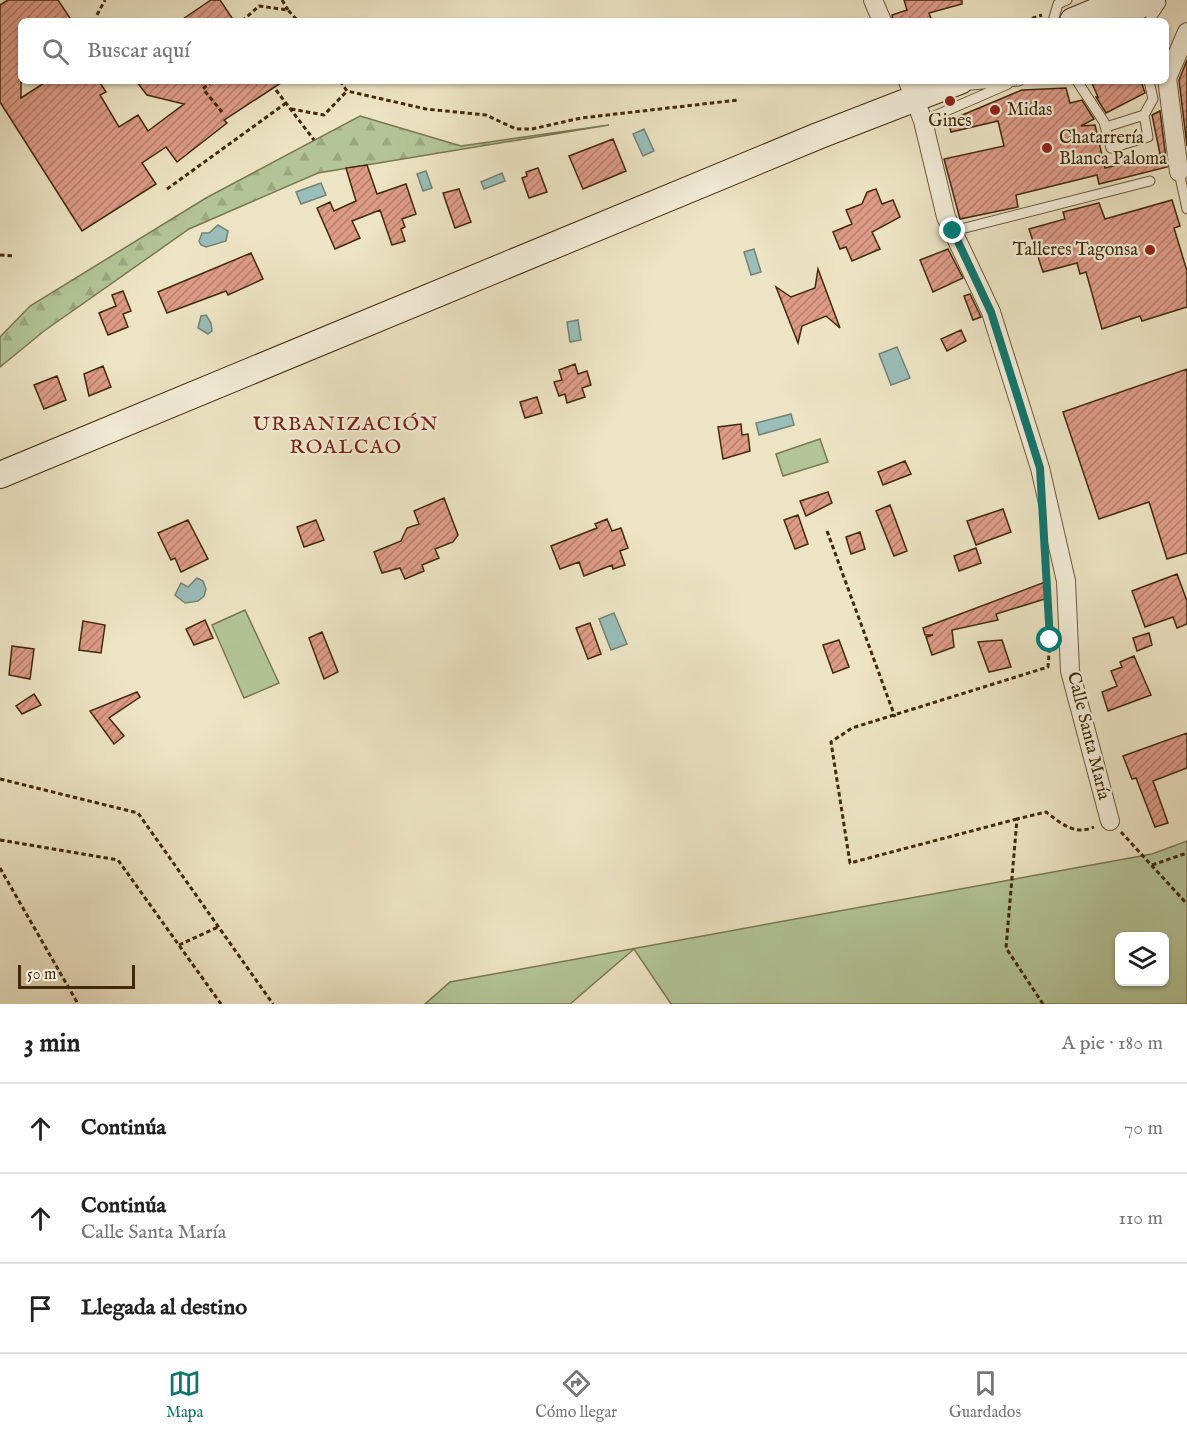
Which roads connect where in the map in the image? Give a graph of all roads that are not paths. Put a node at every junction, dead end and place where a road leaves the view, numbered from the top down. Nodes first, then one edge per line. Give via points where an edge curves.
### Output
1 (873, 0) edge
2 (1067, 0) edge
3 (1124, 0) edge
4 (1152, 0) edge
5 (1163, 0) edge
6 (881, 18) edge
7 (1054, 18) edge
8 (1079, 18) edge
9 (1109, 18) edge
10 (1151, 18) edge
11 (1187, 32) edge
12 (1169, 73) edge
13 (1008, 84) joint
14 (1079, 84) edge
15 (1150, 84) edge
16 (1168, 84) edge
17 (927, 92) edge
18 (1144, 115) junction
19 (1106, 127) junction
20 (1179, 172) joint
21 (1150, 181) dead end
22 (1187, 209) edge
23 (953, 231) junction
24 (0, 460) edge
25 (0, 475) edge
26 (1110, 820) road end

1 - 6 street
2 - 7 lane via 1058,4
3 - 8 main road
4 - 9 main road
5 - 10 lane
11 - 12 street
13 - 17 lane
13 - 17 lane
14 - 19 lane
15 - 18 lane via 1153,99
16 - 20 street
17 - 23 street, Calle Santa María via 946,217
17 - 24 main road via 399,294
17 - 25 main road
18 - 19 lane
18 - 19 lane via 1148,136 1111,148
20 - 22 lane
21 - 23 lane
23 - 26 street, Calle Santa María via 991,312 1040,468 1066,581 1070,671

